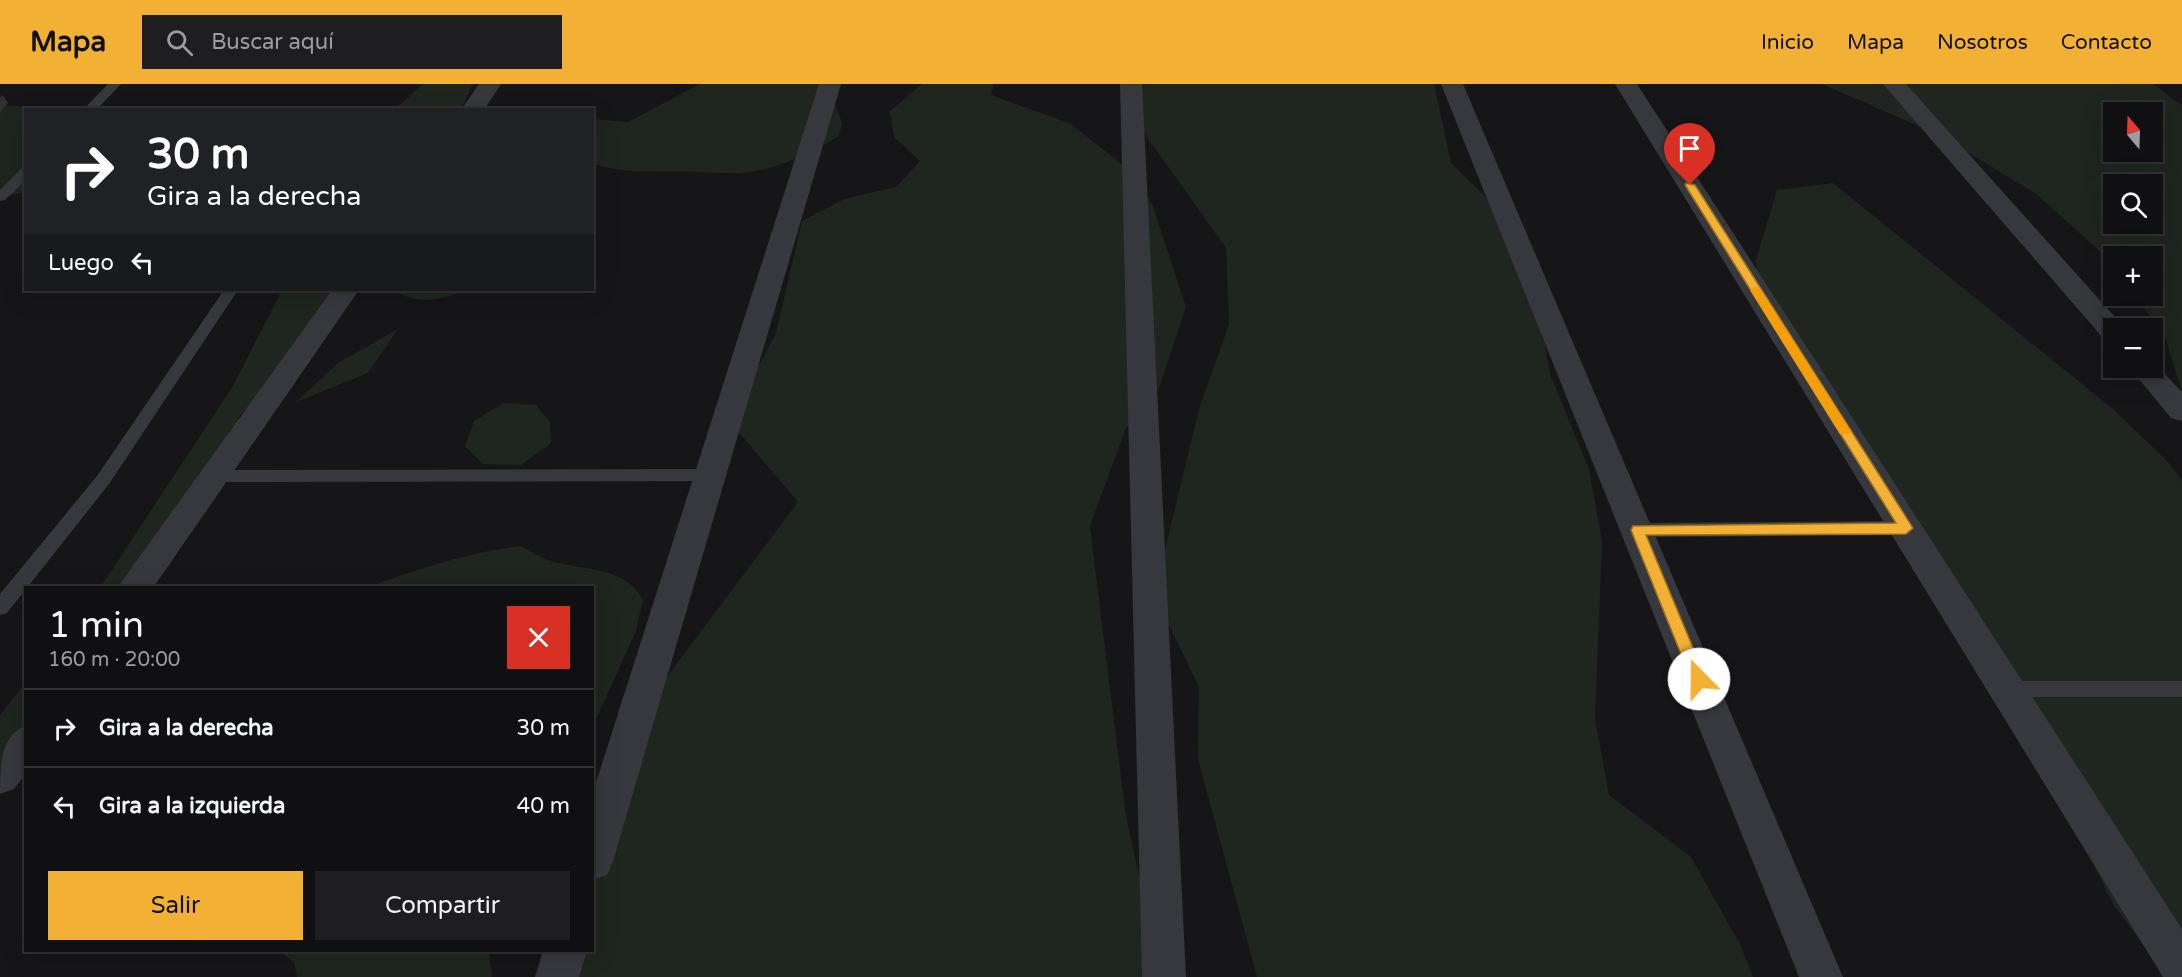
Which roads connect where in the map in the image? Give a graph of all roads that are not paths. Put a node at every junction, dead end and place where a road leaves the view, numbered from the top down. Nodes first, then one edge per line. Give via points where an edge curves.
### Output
1 (115, 84) edge
2 (490, 84) edge
3 (830, 84) edge
4 (1131, 84) edge
5 (1452, 84) edge
6 (1626, 84) edge
7 (1894, 84) edge
8 (91, 108) edge
9 (473, 108) edge
10 (24, 174) edge
11 (0, 197) edge
12 (230, 291) edge
13 (344, 291) edge
14 (2103, 321) edge
15 (2153, 378) edge
16 (2182, 411) edge
17 (710, 475) junction
18 (213, 476) junction
19 (1906, 528) junction
20 (1637, 530) junction
21 (135, 586) edge
22 (0, 608) edge
23 (2182, 689) edge
24 (2007, 690) junction
25 (24, 744) edge
26 (0, 777) edge
27 (594, 854) edge
28 (565, 952) edge
29 (2182, 968) edge
30 (557, 977) edge
31 (1164, 977) edge
32 (1821, 977) edge

1 - 8 lane
2 - 9 street
3 - 17 street
4 - 31 street
5 - 20 street
6 - 19 street
7 - 14 street
10 - 11 lane
12 - 22 lane via 103,480
13 - 18 street
15 - 16 street
17 - 18 lane
17 - 27 street
18 - 21 street
19 - 20 lane
19 - 24 street
20 - 32 street
23 - 24 lane
24 - 29 street
25 - 26 street
28 - 30 street

